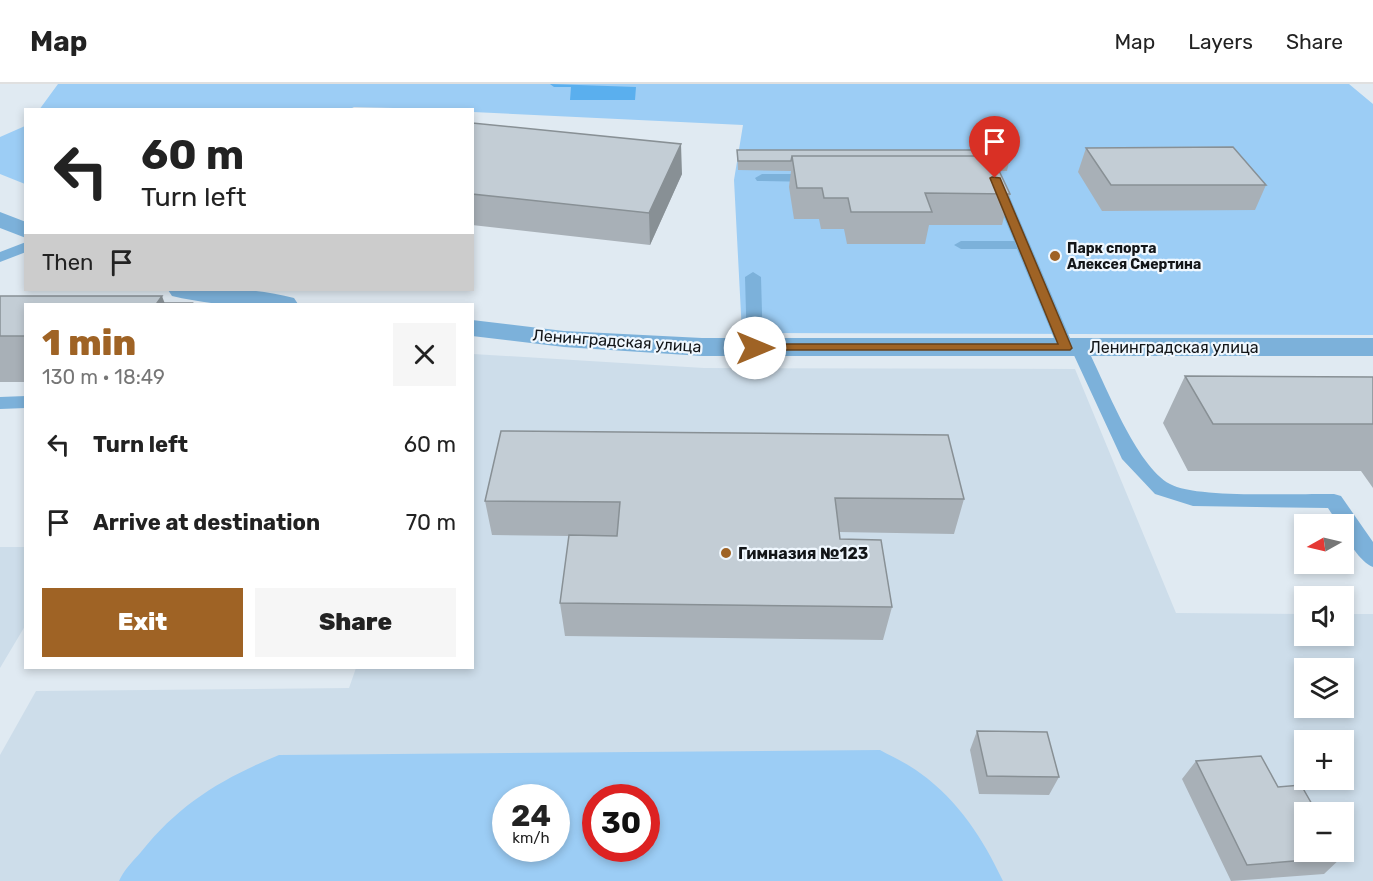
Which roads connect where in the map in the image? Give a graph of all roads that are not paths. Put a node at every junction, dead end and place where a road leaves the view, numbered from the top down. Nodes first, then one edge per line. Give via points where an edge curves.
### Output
1 (762, 178) dead end
2 (832, 178) edge
3 (983, 178) edge
4 (0, 219) edge
5 (24, 230) edge
6 (961, 245) dead end
7 (1023, 245) junction
8 (24, 247) edge
9 (0, 258) edge
10 (753, 276) dead end
11 (188, 291) edge
12 (273, 303) edge
13 (474, 328) edge
14 (1373, 347) edge
15 (755, 348) junction
16 (1072, 348) junction
17 (24, 402) edge
18 (0, 403) edge
19 (1373, 560) edge

1 - 2 lane
3 - 7 lane via 995,178
4 - 5 street
6 - 7 lane
7 - 16 lane
8 - 9 lane
10 - 15 lane
11 - 12 street
13 - 15 street, Ленинградская улица via 564,339
14 - 16 street, Ленинградская улица
15 - 16 street, Ленинградская улица
16 - 19 lane via 1132,459 1162,489 1193,499 1335,501
17 - 18 lane

